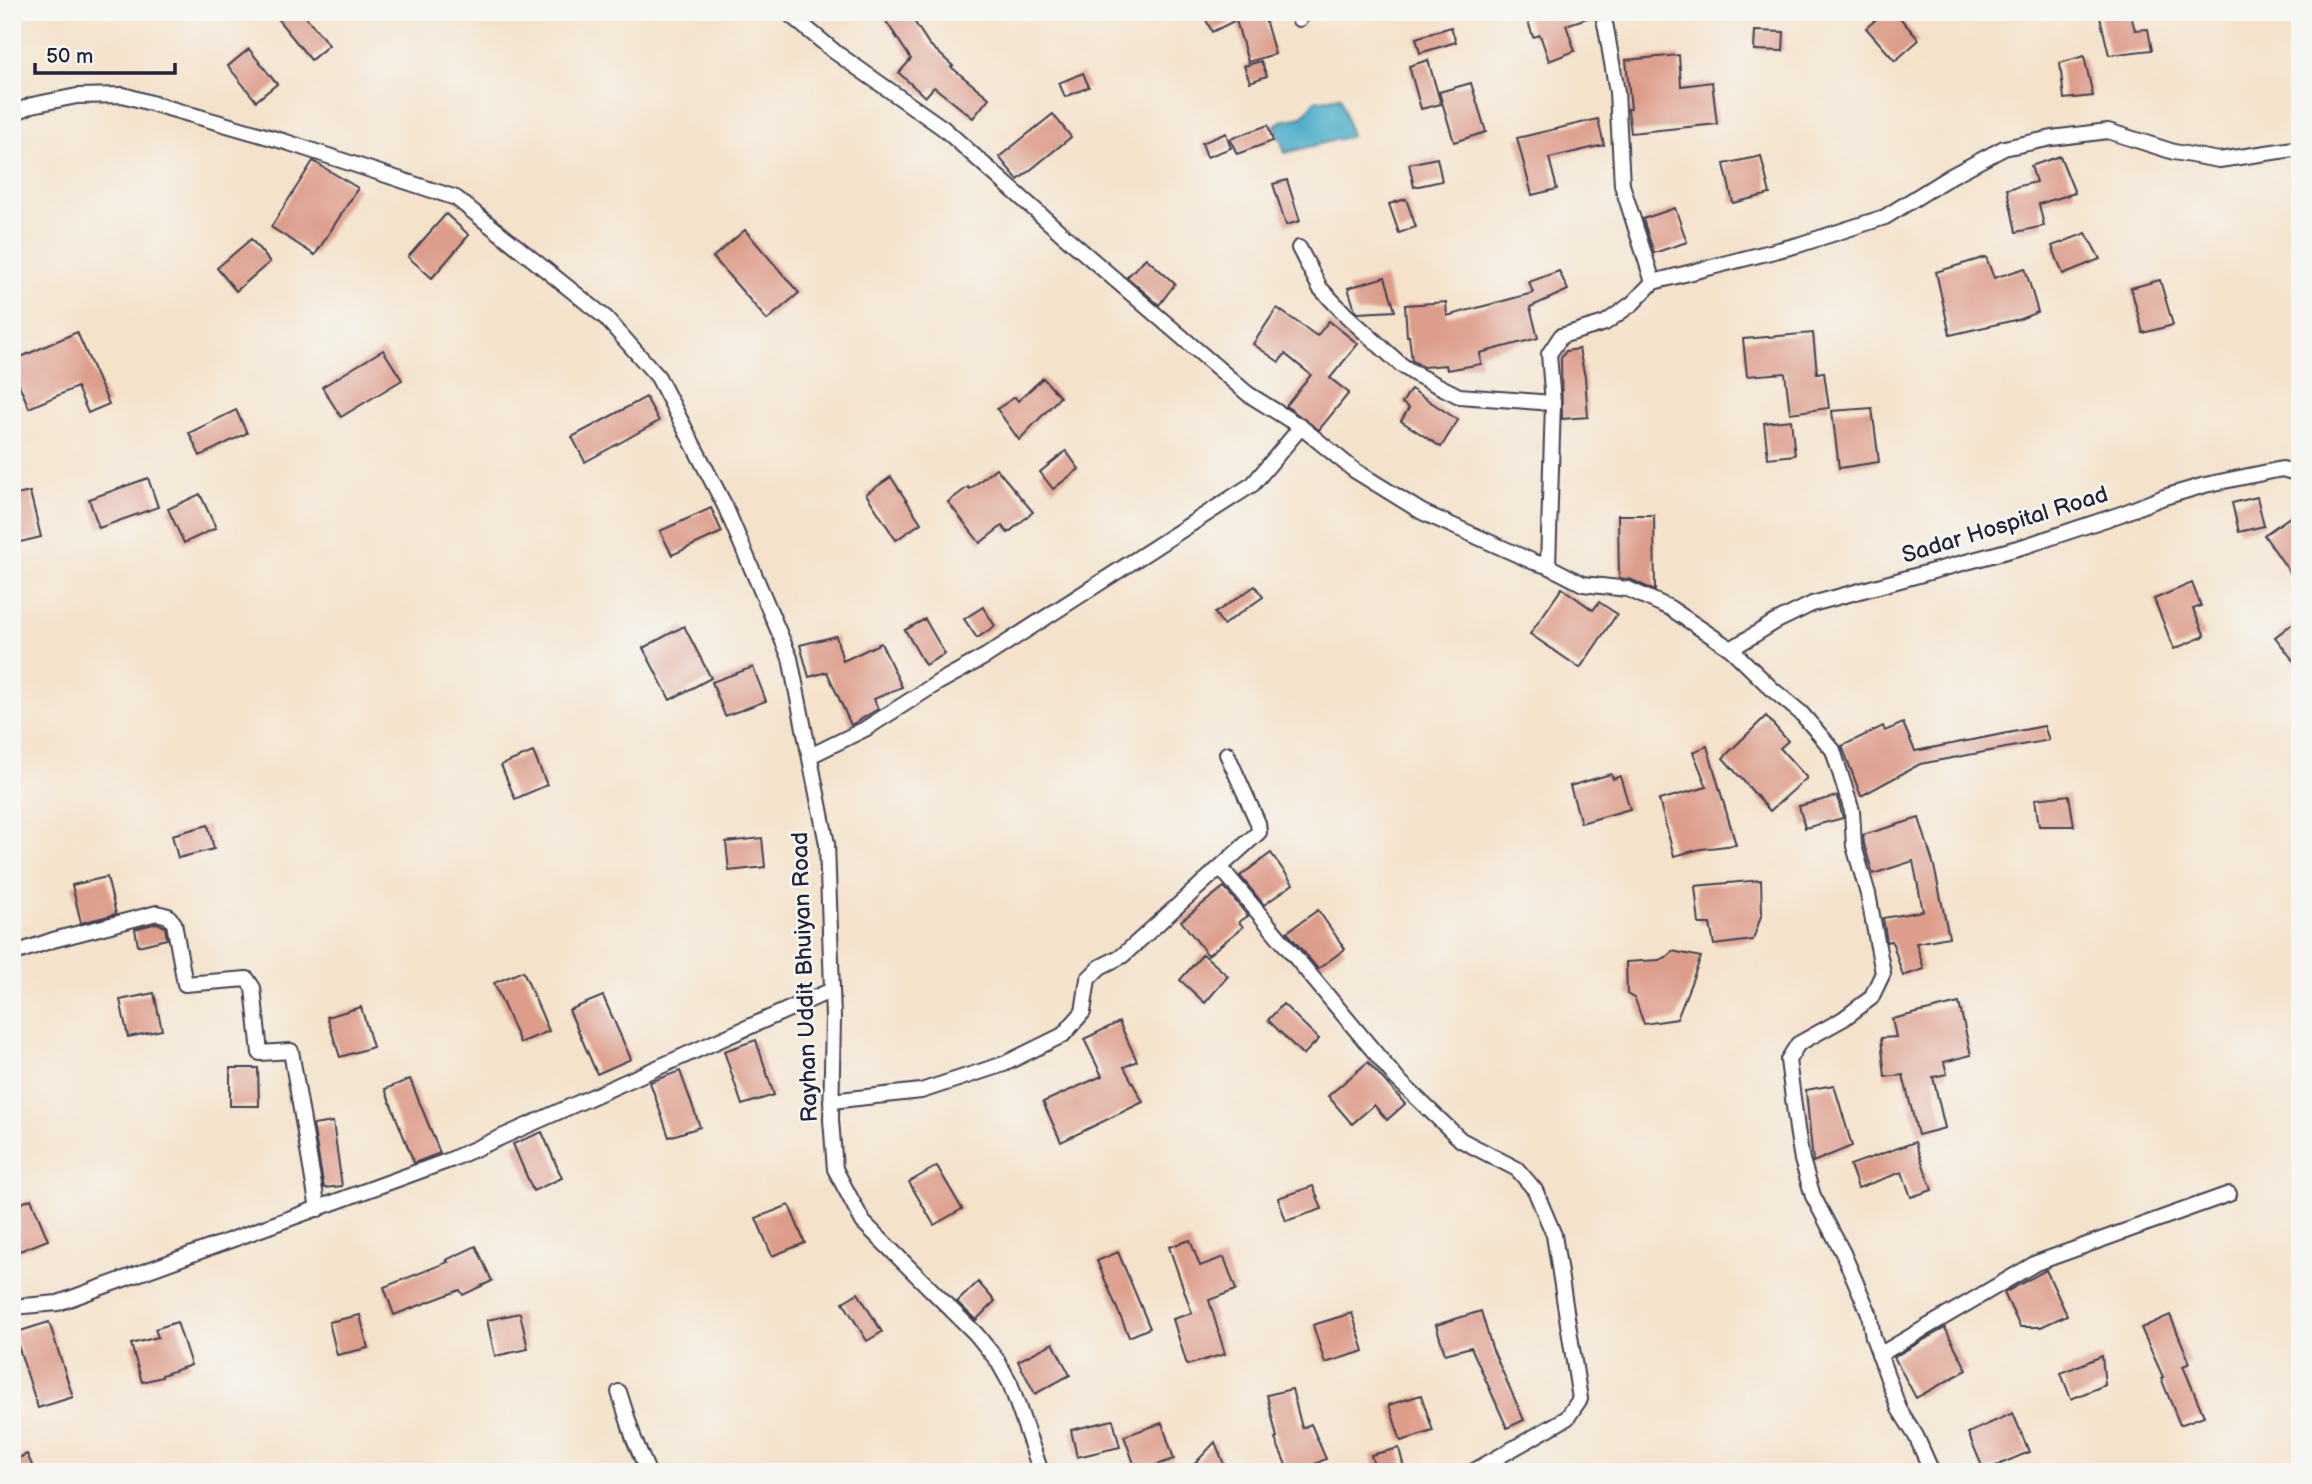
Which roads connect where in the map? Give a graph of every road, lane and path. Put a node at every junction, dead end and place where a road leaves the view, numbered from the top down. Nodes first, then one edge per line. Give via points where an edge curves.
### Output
1 (787, 12) edge
2 (1602, 12) edge
3 (12, 114) edge
4 (2300, 148) edge
5 (1299, 248) dead end
6 (1653, 282) junction
7 (1553, 403) junction
8 (1298, 430) junction
9 (2300, 474) edge
10 (1548, 566) junction
11 (1731, 649) junction
12 (1227, 754) dead end
13 (810, 756) junction
14 (1221, 868) junction
15 (12, 954) edge
16 (832, 990) junction
17 (831, 1101) junction
18 (2229, 1194) dead end
19 (318, 1209) junction
20 (12, 1307) edge
21 (1880, 1355) junction
22 (619, 1392) dead end
23 (648, 1472) edge
24 (1041, 1472) edge
25 (1472, 1472) edge
26 (1932, 1472) edge

1 - 8 street via 943,128 1248,394
2 - 6 street via 1617,92 1622,185
3 - 13 street, Rayhan Uddit Bhuiyan Road via 77,96 124,95 456,198 606,318 658,377 726,506 790,658
4 - 6 street via 2219,160 2174,152 2108,131 2004,148 1885,217
5 - 7 street via 1320,288 1415,374 1460,396
6 - 7 street via 1605,323 1562,336 1549,354
7 - 10 street
8 - 10 street via 1422,512
8 - 13 street via 1253,484 986,656 865,729
9 - 11 street, Sadar Hospital Road via 2282,469 2205,485 2025,546 1812,604
10 - 11 street via 1583,584 1628,589 1670,608
11 - 21 street via 1801,713 1833,750 1852,811 1854,846 1883,973 1871,998 1798,1044 1788,1060 1797,1129 1813,1196 1870,1312
12 - 14 street via 1259,832
13 - 16 street, Rayhan Uddit Bhuiyan Road via 827,844
14 - 17 street via 1122,956 1088,979 1083,1012 1062,1035 1004,1064 921,1091
14 - 25 street via 1397,1079 1461,1140 1517,1169 1535,1189 1554,1235 1580,1399 1567,1418
15 - 19 street via 157,913 174,923 185,984 247,979 253,988 260,1053 290,1051
16 - 17 street, Rayhan Uddit Bhuiyan Road
16 - 19 street via 450,1160
17 - 24 street, Rayhan Uddit Bhuiyan Road via 835,1169 863,1222 997,1360 1010,1382
18 - 21 street via 2036,1263
19 - 20 street via 58,1303
21 - 26 street via 1899,1409
22 - 23 street

